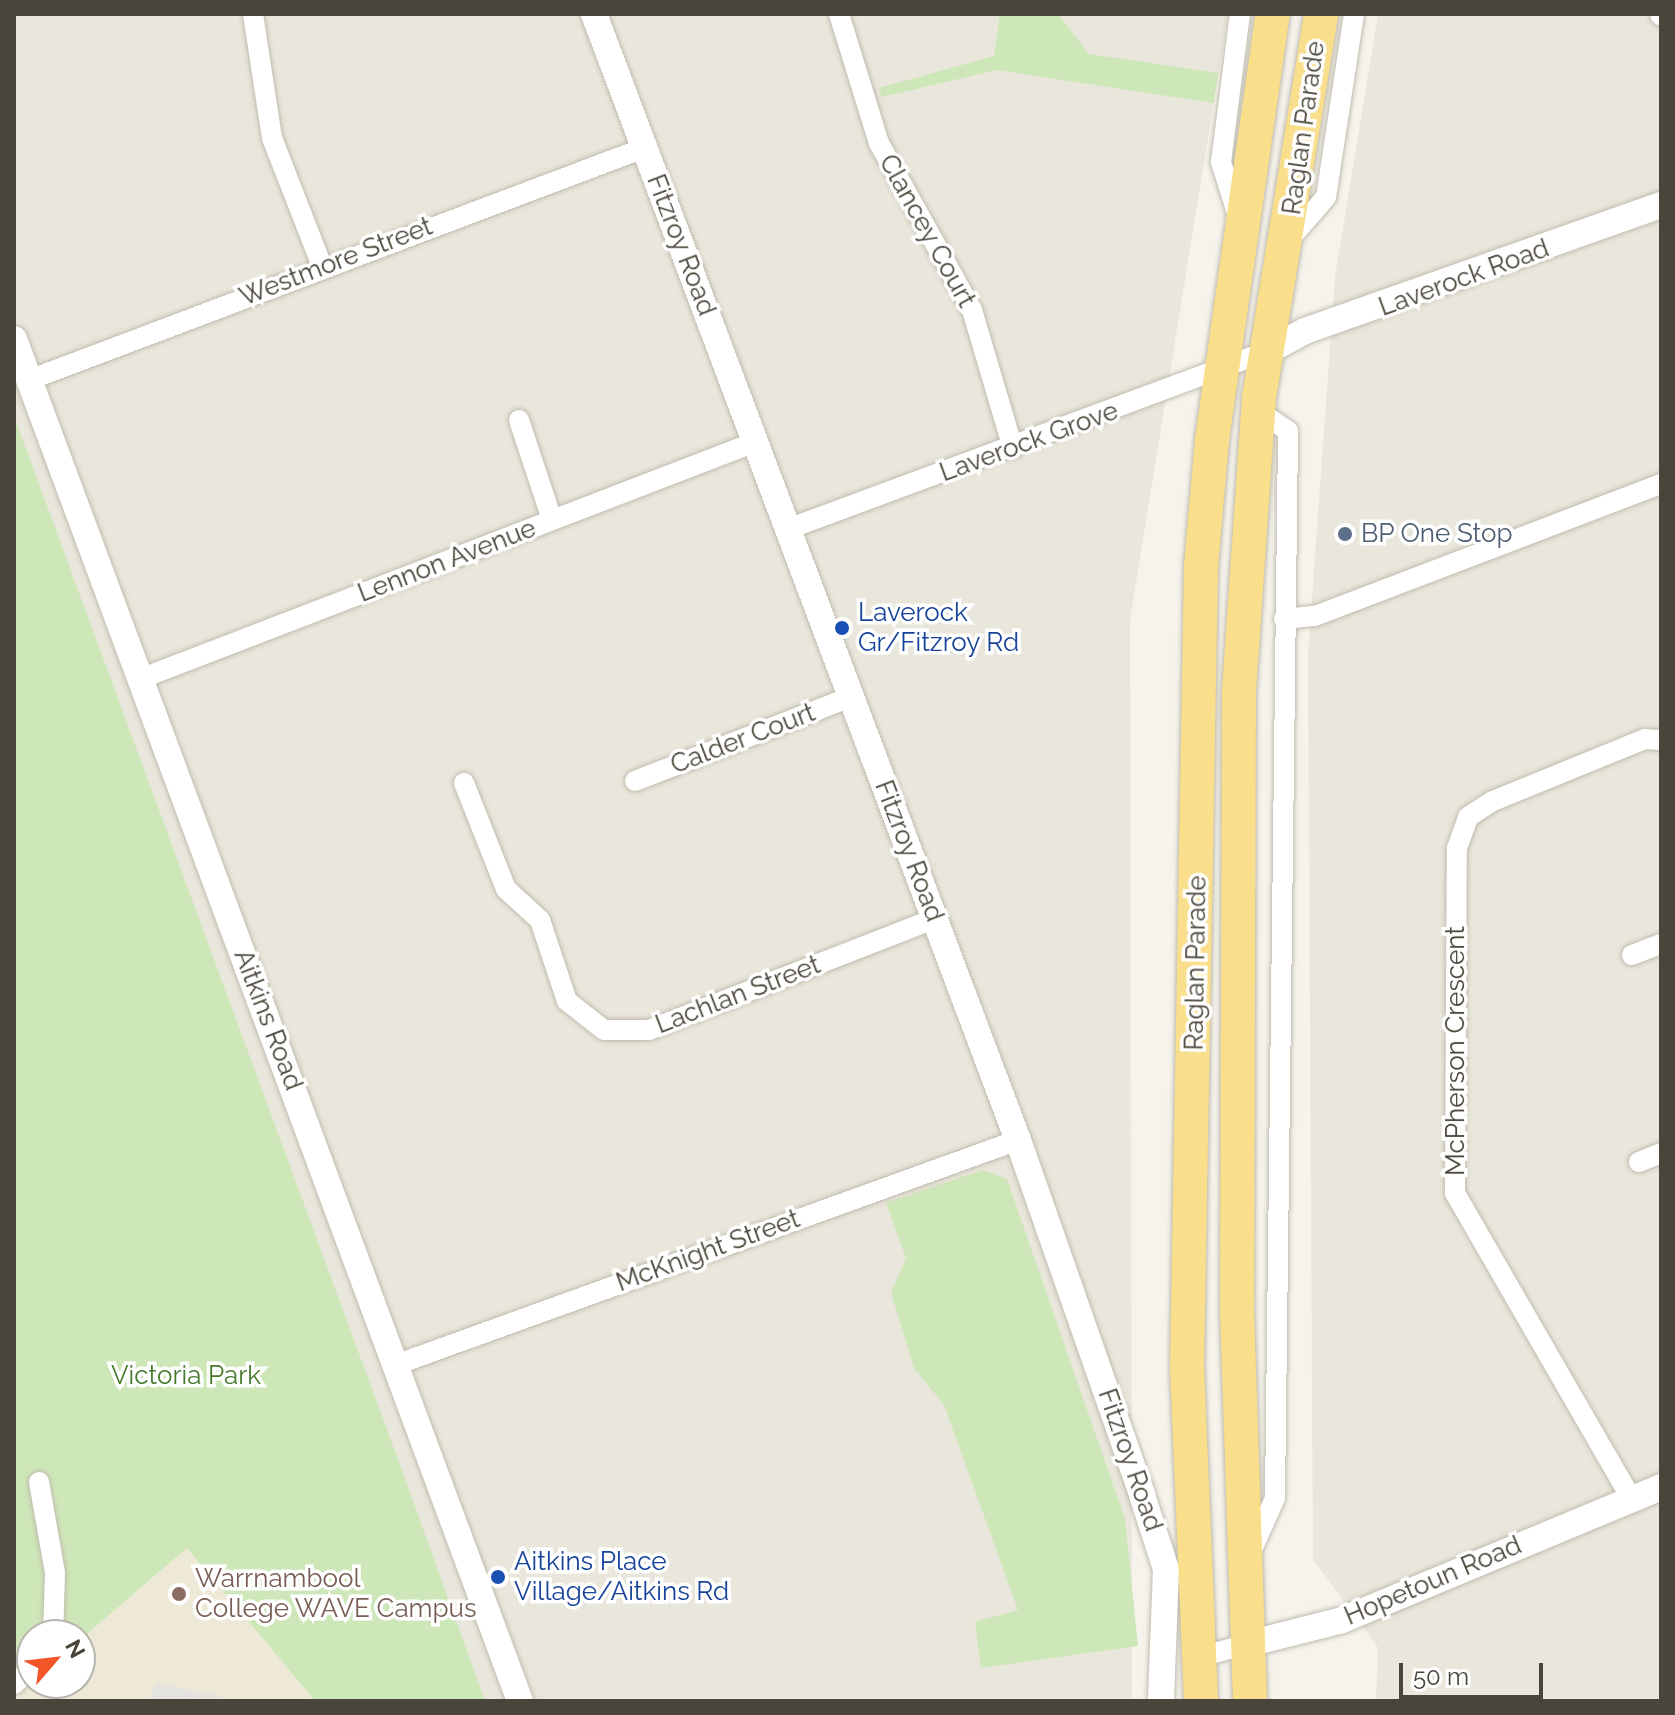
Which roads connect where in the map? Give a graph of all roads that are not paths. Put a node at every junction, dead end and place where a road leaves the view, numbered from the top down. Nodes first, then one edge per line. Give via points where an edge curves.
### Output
1 (253, 14) edge
2 (594, 14) edge
3 (839, 14) edge
4 (1240, 14) edge
5 (1273, 14) edge
6 (1321, 14) edge
7 (1354, 14) edge
8 (644, 148) junction
9 (1661, 205) edge
10 (1242, 228) junction
11 (1288, 241) junction
12 (322, 266) junction
13 (14, 339) edge
14 (1268, 351) junction
15 (1221, 373) junction
16 (23, 374) edge
17 (1258, 411) junction
18 (519, 420) dead end
19 (755, 442) junction
20 (1013, 448) junction
21 (1661, 484) edge
22 (552, 520) junction
23 (788, 529) junction
24 (1284, 619) junction
25 (140, 679) junction
26 (851, 697) junction
27 (1661, 740) edge
28 (635, 781) dead end
29 (464, 783) dead end
30 (934, 919) junction
31 (1661, 944) edge
32 (1632, 955) dead end
33 (1018, 1140) junction
34 (1661, 1153) edge
35 (1639, 1162) dead end
36 (398, 1364) junction
37 (39, 1482) dead end
38 (1661, 1487) edge
39 (1631, 1498) junction
40 (1242, 1568) junction
41 (54, 1619) edge
42 (1248, 1644) junction
43 (1199, 1657) junction
44 (520, 1701) edge
45 (1161, 1701) edge
46 (1201, 1701) edge
47 (1250, 1701) edge

1 - 12 street via 272,138
2 - 8 street, Fitzroy Road
3 - 20 street, Clancey Court via 879,143 972,310
4 - 10 street, Raglan Parade via 1221,162
5 - 10 highway, Raglan Parade
6 - 11 highway, Raglan Parade
7 - 11 street, Raglan Parade via 1326,197
8 - 12 street, Westmore Street
8 - 19 street, Fitzroy Road
9 - 14 street, Laverock Road via 1305,331
10 - 15 highway, Raglan Parade
11 - 14 highway, Raglan Parade
12 - 16 street, Westmore Street
13 - 16 street, Aitkins Road
14 - 15 street, Laverock Grove
14 - 17 highway, Raglan Parade
15 - 20 street, Laverock Grove
15 - 43 highway, Raglan Parade via 1201,566 1187,1368
16 - 25 street, Aitkins Road
17 - 24 street, Raglan Parade via 1288,431
17 - 40 highway, Raglan Parade via 1239,691
18 - 22 street
19 - 22 street, Lennon Avenue
19 - 23 street, Fitzroy Road
20 - 23 street, Laverock Grove
21 - 24 street via 1315,616
22 - 25 street, Lennon Avenue
23 - 26 street, Fitzroy Road
24 - 40 street, Raglan Parade via 1275,1498
25 - 36 street, Aitkins Road
26 - 28 street, Calder Court
26 - 30 street, Fitzroy Road
27 - 39 street, McPherson Crescent via 1645,739 1493,801 1468,817 1457,848 1455,1193
29 - 30 street, Lachlan Street via 506,889 546,933 567,1001 604,1030 649,1030
30 - 33 street, Fitzroy Road
31 - 32 street
33 - 36 street, McKnight Street
33 - 45 street, Fitzroy Road via 1166,1569
34 - 35 street
36 - 44 street, Aitkins Road
37 - 41 street via 55,1573
38 - 39 street, Hopetoun Road
39 - 42 street, Hopetoun Road via 1342,1620
40 - 42 highway, Raglan Parade
42 - 43 street, Hopetoun Road
42 - 47 highway, Raglan Parade
43 - 46 highway, Raglan Parade

